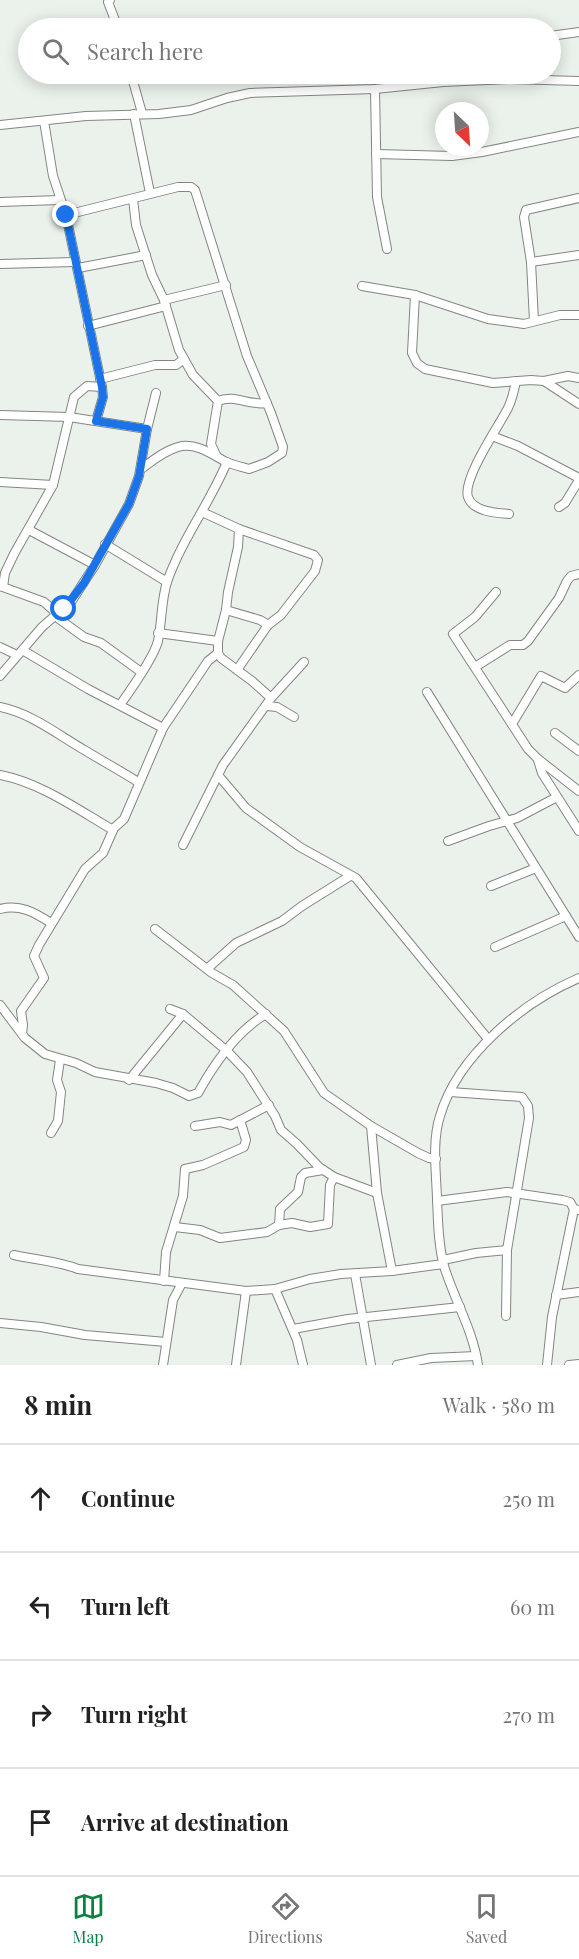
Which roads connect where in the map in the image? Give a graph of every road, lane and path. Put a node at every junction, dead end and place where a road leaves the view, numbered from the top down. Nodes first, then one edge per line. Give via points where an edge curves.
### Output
1 (110, 0) edge
2 (114, 18) edge
3 (579, 32) edge
4 (561, 34) edge
5 (561, 80) edge
6 (579, 81) edge
7 (133, 84) edge
8 (442, 84) edge
9 (375, 89) junction
10 (138, 113) junction
11 (44, 121) junction
12 (0, 125) edge
13 (579, 132) edge
14 (376, 154) junction
15 (150, 193) junction
16 (579, 198) edge
17 (133, 199) junction
18 (60, 200) junction
19 (0, 202) edge
20 (66, 215) junction
21 (387, 249) dead end
22 (146, 255) junction
23 (579, 255) edge
24 (531, 261) junction
25 (0, 264) edge
26 (76, 265) junction
27 (226, 285) junction
28 (362, 286) dead end
29 (415, 295) junction
30 (165, 303) junction
31 (579, 315) edge
32 (534, 321) junction
33 (88, 326) junction
34 (184, 359) junction
35 (579, 378) edge
36 (516, 381) junction
37 (544, 381) junction
38 (101, 383) junction
39 (156, 393) dead end
40 (218, 400) junction
41 (267, 403) junction
42 (579, 405) edge
43 (0, 415) edge
44 (69, 417) junction
45 (96, 421) junction
46 (147, 429) junction
47 (492, 436) junction
48 (212, 439) junction
49 (195, 448) junction
50 (216, 455) junction
51 (227, 462) junction
52 (141, 468) junction
53 (579, 479) edge
54 (0, 482) edge
55 (53, 485) junction
56 (559, 507) dead end
57 (202, 512) junction
58 (509, 514) dead end
59 (28, 530) junction
60 (239, 530) junction
61 (105, 544) junction
62 (95, 565) junction
63 (579, 574) edge
64 (167, 582) junction
65 (2, 586) edge
66 (496, 592) dead end
67 (226, 610) junction
68 (56, 616) junction
69 (268, 625) junction
70 (158, 633) junction
71 (218, 641) junction
72 (0, 647) edge
73 (20, 653) junction
74 (218, 653) junction
75 (304, 662) dead end
76 (475, 667) junction
77 (237, 670) junction
78 (141, 672) junction
79 (0, 676) edge
80 (578, 677) edge
81 (427, 692) dead end
82 (269, 702) junction
83 (120, 705) junction
84 (0, 707) edge
85 (294, 717) dead end
86 (512, 724) junction
87 (163, 728) junction
88 (555, 733) dead end
89 (579, 752) edge
90 (538, 759) junction
91 (218, 775) junction
92 (0, 776) edge
93 (138, 782) junction
94 (579, 791) edge
95 (557, 797) junction
96 (506, 821) junction
97 (113, 830) junction
98 (579, 831) edge
99 (448, 842) dead end
100 (183, 845) dead end
101 (536, 868) junction
102 (350, 876) junction
103 (491, 886) dead end
104 (0, 909) edge
105 (566, 916) junction
106 (51, 923) junction
107 (155, 929) dead end
108 (579, 937) edge
109 (495, 947) dead end
110 (208, 968) junction
111 (579, 978) edge
112 (0, 1005) edge
113 (170, 1009) dead end
114 (183, 1014) junction
115 (266, 1014) junction
116 (22, 1034) junction
117 (488, 1038) junction
118 (227, 1051) junction
119 (60, 1060) junction
120 (129, 1080) junction
121 (450, 1092) junction
122 (269, 1105) junction
123 (240, 1120) junction
124 (195, 1126) dead end
125 (371, 1126) junction
126 (51, 1133) dead end
127 (436, 1159) junction
128 (323, 1170) junction
129 (334, 1177) junction
130 (376, 1193) junction
131 (517, 1194) junction
132 (437, 1201) junction
133 (576, 1209) edge
134 (279, 1225) junction
135 (175, 1227) junction
136 (507, 1250) junction
137 (14, 1255) dead end
138 (443, 1262) junction
139 (392, 1271) junction
140 (355, 1274) junction
141 (164, 1281) junction
142 (182, 1283) junction
143 (275, 1289) junction
144 (246, 1292) junction
145 (579, 1292) edge
146 (556, 1295) junction
147 (460, 1307) junction
148 (506, 1316) dead end
149 (364, 1319) junction
150 (0, 1323) edge
151 (293, 1329) junction
152 (166, 1342) junction
153 (477, 1361) edge
154 (579, 1364) edge
155 (162, 1365) edge
156 (236, 1365) edge
157 (303, 1365) edge
158 (370, 1365) edge
159 (397, 1365) edge
160 (548, 1365) edge
161 (569, 1365) edge

1 - 2 street
3 - 4 street
5 - 6 street
7 - 10 street
8 - 9 street
9 - 10 street via 250,93 191,110
9 - 14 street
10 - 11 street
10 - 15 street
11 - 12 street
11 - 18 street
13 - 14 street via 472,154
14 - 21 street
15 - 17 street
15 - 27 street via 178,187 195,190
16 - 24 street via 526,210
17 - 20 street
17 - 22 street
18 - 19 street
18 - 20 street
20 - 26 street
22 - 26 street
22 - 30 street
23 - 24 street
24 - 32 street
25 - 26 street
26 - 33 street
27 - 30 street
27 - 41 street via 247,356
28 - 29 street
29 - 32 street via 488,319 524,324
29 - 36 street via 412,353 417,363 425,369 486,382
30 - 33 street
30 - 34 street
31 - 32 street
33 - 38 street
34 - 38 street via 176,365 155,365
34 - 40 street via 193,375
35 - 37 street
36 - 37 street
36 - 47 street via 511,402
37 - 42 street
38 - 44 street via 76,394
38 - 45 street via 103,397
39 - 46 street
40 - 41 street via 234,397
40 - 48 street
41 - 51 street via 282,453 249,469
43 - 44 street
44 - 45 street
44 - 55 street
45 - 46 street
46 - 52 street
47 - 53 street via 513,443
47 - 58 street via 484,446 467,495 477,507
48 - 49 street
48 - 50 street
49 - 50 street
49 - 52 street via 177,447
50 - 51 street
51 - 57 street
52 - 61 street via 129,504
53 - 56 street
54 - 55 street
55 - 59 street
57 - 60 street
57 - 64 street
59 - 62 street
59 - 65 street
60 - 67 street
60 - 69 street via 314,555 318,560 315,571 281,615
61 - 62 street
61 - 64 street
62 - 68 street via 71,602
63 - 76 street via 567,581 528,641 510,645
64 - 70 street
65 - 68 street via 44,602
66 - 76 street via 475,617 453,634
67 - 69 street
67 - 71 street
68 - 73 street
68 - 78 street
69 - 77 street
70 - 71 street
70 - 78 street via 158,642
71 - 74 street
72 - 73 street
73 - 79 street
73 - 83 street
74 - 77 street
74 - 87 street via 208,661
75 - 82 street
76 - 86 street
77 - 82 street
78 - 83 street
80 - 86 street via 566,688 541,676
81 - 96 street
82 - 85 street
82 - 91 street
83 - 87 street
84 - 93 street via 32,718
86 - 90 street
87 - 93 street
88 - 89 street
90 - 94 street
90 - 95 street
91 - 100 street
91 - 102 street via 246,808 300,847
92 - 97 street via 35,786
93 - 97 street via 124,819
95 - 96 street
95 - 98 street
96 - 99 street
96 - 101 street
97 - 106 street via 102,853 85,869
101 - 103 street
101 - 105 street
102 - 110 street via 282,921 236,943
102 - 117 street
104 - 106 street via 12,906 34,912
105 - 108 street
105 - 109 street
106 - 116 street via 34,956 44,978 21,1011
107 - 110 street
110 - 115 street
111 - 117 street via 535,1003
112 - 116 street
113 - 114 street
114 - 118 street
114 - 120 street
115 - 118 street via 252,1023
115 - 125 street via 284,1031 324,1093
116 - 119 street via 45,1054
117 - 121 street
118 - 120 street via 195,1096 156,1083
118 - 122 street via 254,1080
119 - 120 street
119 - 126 street via 58,1120
121 - 127 street via 439,1117
121 - 131 street via 522,1097 529,1113
122 - 123 street
122 - 128 street via 281,1130
123 - 124 street via 231,1125 220,1122
123 - 135 street via 246,1140 244,1147 185,1169
125 - 127 street
125 - 130 street
127 - 132 street
128 - 129 street
128 - 134 street via 301,1177 298,1192 280,1209
129 - 130 street
129 - 134 street via 327,1224
130 - 139 street
131 - 132 street
131 - 133 street via 570,1202
131 - 136 street
132 - 138 street
133 - 146 street
134 - 135 street via 267,1232 220,1238 200,1230
135 - 141 street via 166,1252
136 - 138 street
136 - 148 street
137 - 141 street
138 - 139 street
138 - 147 street
139 - 140 street
140 - 143 street via 310,1279
140 - 149 street
141 - 142 street
142 - 144 street
142 - 152 street via 173,1300
143 - 144 street
143 - 151 street
144 - 156 street
145 - 146 street
146 - 160 street
147 - 149 street
147 - 153 street
149 - 151 street
149 - 158 street
150 - 152 street
151 - 157 street
152 - 155 street
153 - 159 street via 431,1359
154 - 161 street

